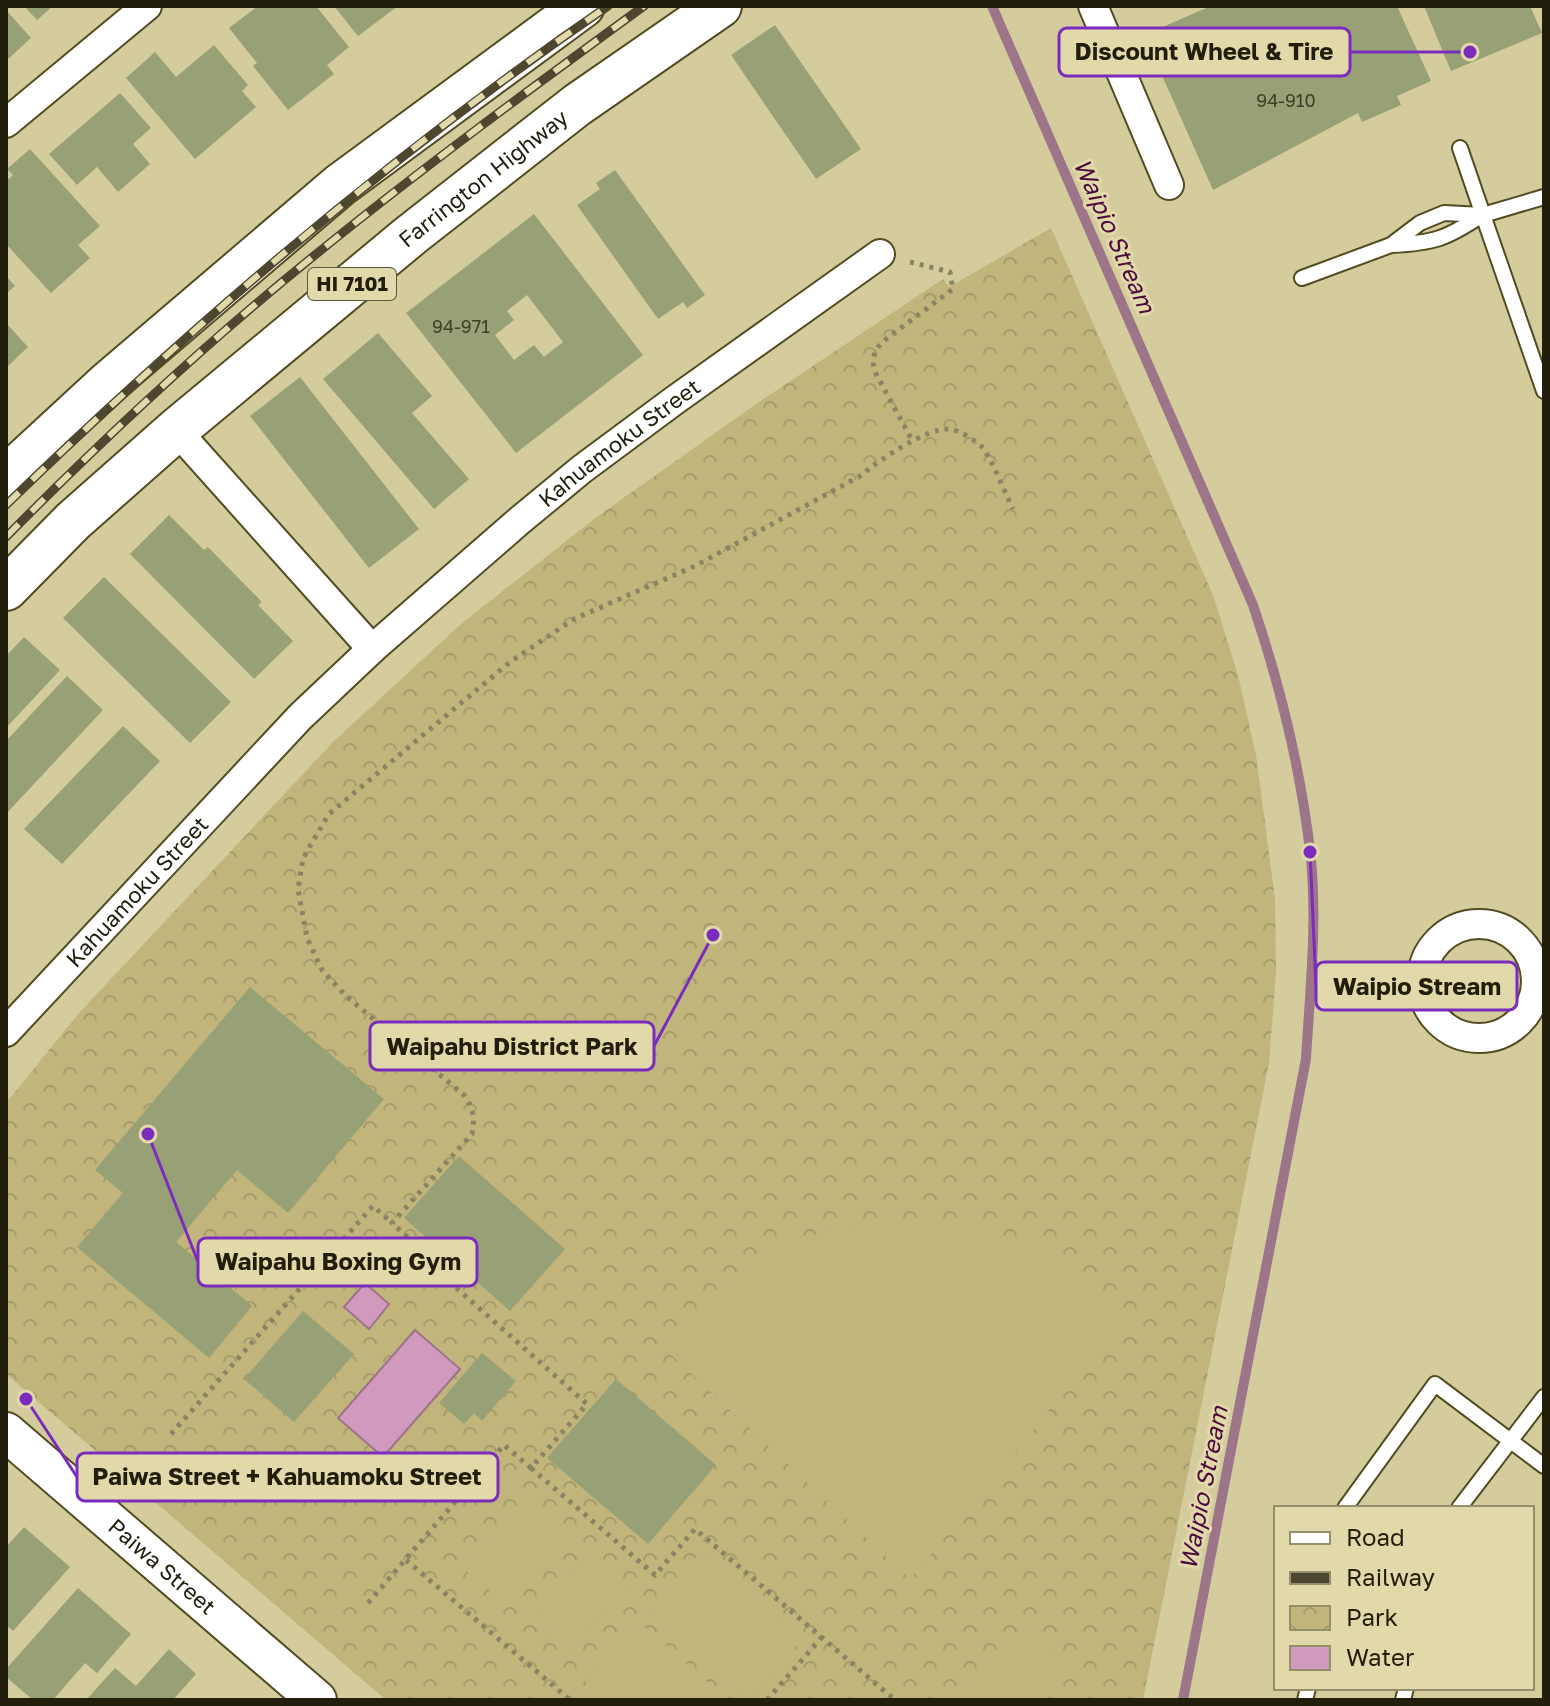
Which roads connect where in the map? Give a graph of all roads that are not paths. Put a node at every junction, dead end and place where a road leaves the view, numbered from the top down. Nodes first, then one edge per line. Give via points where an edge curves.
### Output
1 (147, 6) edge
2 (583, 6) edge
3 (720, 6) edge
4 (1093, 6) edge
5 (6, 123) edge
6 (1460, 148) dead end
7 (1169, 185) dead end
8 (1544, 197) edge
9 (1483, 215) junction
10 (1391, 245) junction
11 (880, 254) road end
12 (1302, 278) dead end
13 (1544, 391) edge
14 (176, 430) junction
15 (6, 477) edge
16 (6, 589) edge
17 (372, 649) junction
18 (1540, 994) edge
19 (6, 1032) edge
20 (1544, 1397) edge
21 (6, 1432) edge
22 (1510, 1440) junction
23 (1544, 1466) edge
24 (1346, 1506) edge
25 (1460, 1506) edge
26 (317, 1700) edge

1 - 5 street
2 - 15 main road via 340,185
3 - 14 main road, Farrington Highway / HI 7101 via 577,105
4 - 7 street
6 - 9 lane
8 - 9 lane
9 - 10 lane via 1429,243
9 - 10 lane via 1444,213
9 - 13 lane
10 - 12 lane
11 - 17 street, Kahuamoku Street via 582,469
14 - 16 main road, Farrington Highway / HI 7101
14 - 17 street
17 - 19 street, Kahuamoku Street via 300,717
18 - 18 street via 1520,941 1486,925 1451,932 1427,957 1422,974 1423,991 1439,1023 1470,1038 1505,1033
20 - 22 lane
21 - 26 street, Paiwa Street
22 - 23 lane
22 - 24 lane via 1435,1384
22 - 25 lane

